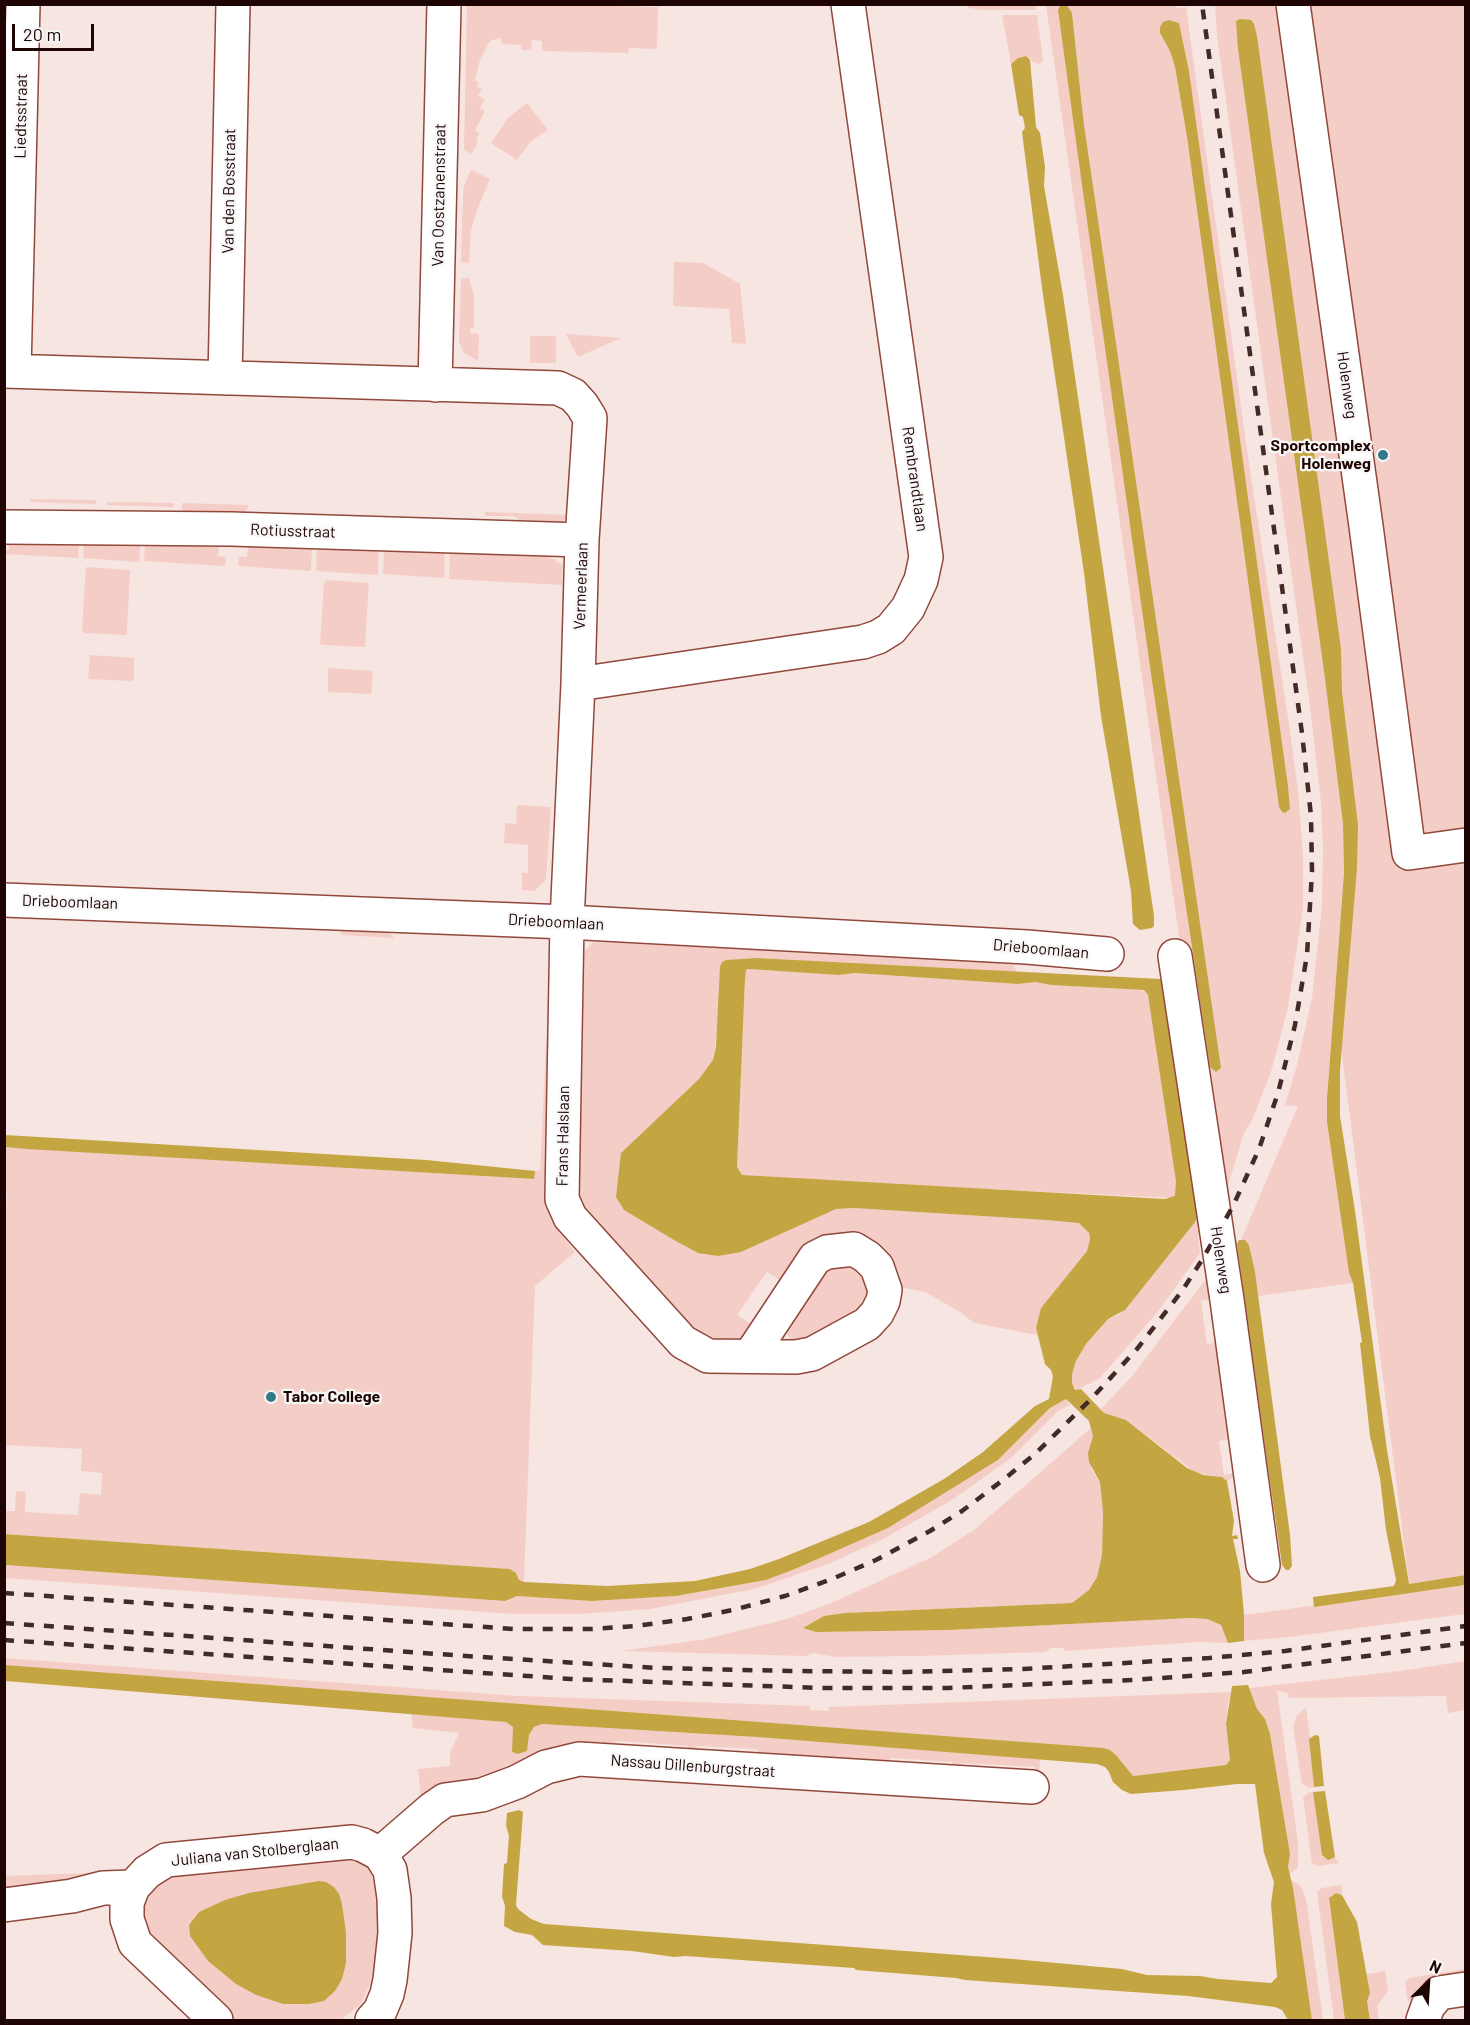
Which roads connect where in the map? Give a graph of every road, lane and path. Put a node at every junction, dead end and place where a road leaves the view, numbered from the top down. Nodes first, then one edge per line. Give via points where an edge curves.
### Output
1 (23, 4) edge
2 (233, 4) edge
3 (444, 4) edge
4 (848, 4) edge
5 (1293, 4) edge
6 (9, 371) edge
7 (225, 378) junction
8 (435, 385) junction
9 (4, 527) edge
10 (582, 540) junction
11 (578, 684) junction
12 (1466, 845) edge
13 (4, 900) edge
14 (567, 922) junction
15 (1107, 954) dead end
16 (1175, 956) dead end
17 (750, 1356) dead end
18 (1263, 1565) dead end
19 (1032, 1787) dead end
20 (380, 1854) junction
21 (133, 1887) junction
22 (4, 1905) edge
23 (1466, 1989) edge
24 (216, 2020) edge
25 (372, 2020) edge
26 (1423, 2020) edge

1 - 6 street, Liedtsstraat
2 - 7 street, Van den Bosstraat
3 - 8 street, Van Oostzanenstraat
4 - 11 street, Rembrandtlaan via 926,557 921,580 908,608 891,629 863,642
5 - 12 street, Holenweg via 1409,853
6 - 7 street
7 - 8 street
8 - 10 street, Vermeerlaan via 558,388 573,395 590,418
9 - 10 street, Rotiusstraat via 231,529
10 - 11 street, Vermeerlaan
11 - 14 street, Vermeerlaan
13 - 14 street, Drieboomlaan
14 - 15 street, Drieboomlaan
14 - 17 street, Frans Halslaan via 562,1198 570,1217 683,1342 708,1356
16 - 18 street, Holenweg
19 - 20 street, Nassau Dillenburgstraat via 579,1759 546,1767 482,1795 445,1800
20 - 21 street, Juliana van Stolberglaan via 352,1842 166,1860
20 - 25 street via 390,1870 395,1933 387,1994
21 - 22 street via 103,1888
21 - 24 street via 127,1903 135,1942
23 - 26 street via 1439,1993

